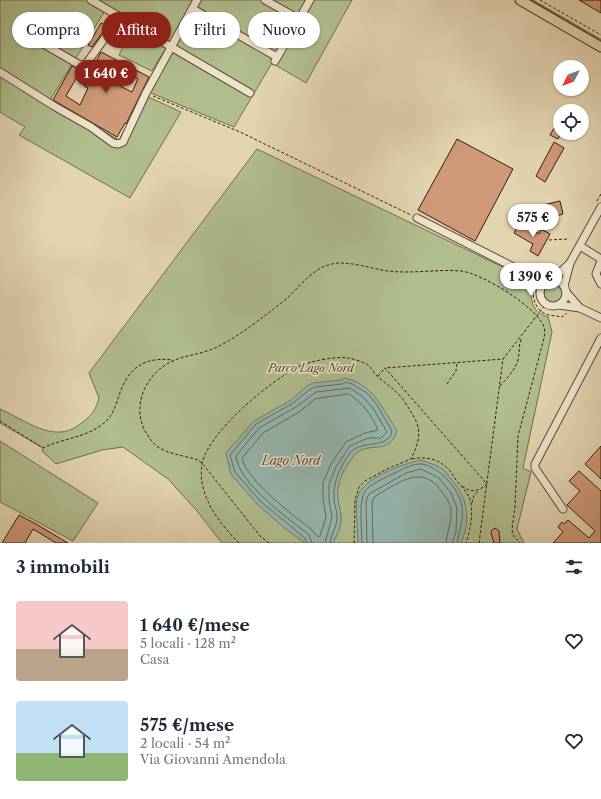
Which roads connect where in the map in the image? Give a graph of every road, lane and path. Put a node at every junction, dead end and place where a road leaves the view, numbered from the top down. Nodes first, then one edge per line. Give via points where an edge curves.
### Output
1 (91, 0) edge
2 (197, 0) edge
3 (265, 0) edge
4 (310, 0) edge
5 (520, 0) edge
6 (540, 0) edge
7 (193, 9) junction
8 (111, 12) edge
9 (285, 12) edge
10 (303, 12) edge
11 (601, 36) edge
12 (102, 42) edge
13 (248, 42) edge
14 (601, 47) edge
15 (51, 48) edge
16 (171, 48) junction
17 (258, 48) edge
18 (282, 48) edge
19 (0, 72) edge
20 (146, 93) junction
21 (250, 93) dead end
22 (601, 194) edge
23 (598, 206) edge
24 (417, 218) joint
25 (568, 239) dead end
26 (549, 240) dead end
27 (580, 246) junction
28 (601, 260) edge
29 (570, 263) junction
30 (555, 269) dead end
31 (552, 280) junction
32 (541, 282) junction
33 (601, 284) edge
34 (565, 289) junction
35 (546, 304) junction
36 (559, 305) junction
37 (578, 307) junction
38 (541, 311) junction
39 (537, 317) junction
40 (601, 318) edge
41 (523, 335) junction
42 (601, 338) edge
43 (503, 359) junction
44 (174, 360) junction
45 (457, 362) junction
46 (386, 368) junction
47 (378, 376) junction
48 (447, 384) dead end
49 (499, 387) junction
50 (0, 421) edge
51 (411, 459) junction
52 (202, 463) junction
53 (487, 484) junction
54 (462, 486) junction
55 (480, 490) junction
56 (471, 504) junction
57 (563, 509) dead end
58 (239, 543) edge
59 (269, 543) edge
60 (354, 543) edge
61 (466, 543) edge
62 (480, 543) edge
63 (520, 543) edge

1 - 8 street
2 - 7 street
3 - 9 street
4 - 10 street
5 - 14 main road
6 - 11 path
7 - 13 street
7 - 16 street
12 - 15 street via 86,64 80,64
16 - 20 street
16 - 21 street
17 - 18 street via 276,59
19 - 20 street via 118,144 123,142
20 - 24 path via 240,132
22 - 23 path
23 - 27 street
24 - 32 street
25 - 26 path
27 - 28 street
27 - 29 street
28 - 33 street via 596,274
29 - 31 street
29 - 34 street
30 - 32 path
31 - 32 street
31 - 34 street via 561,282
32 - 35 street via 540,295
32 - 38 path via 533,291 533,295
34 - 36 street via 565,300
34 - 37 street
35 - 36 street
35 - 38 path
36 - 37 street
37 - 38 path via 562,317
37 - 40 street
38 - 39 path
39 - 41 path
39 - 44 path via 509,293 480,277 462,271 388,271 338,263 322,268 310,276 286,299 236,336 205,352
39 - 63 path via 544,327 543,342 518,436 512,529 513,535
41 - 43 path
41 - 49 path via 514,370
42 - 57 street via 535,464 535,468
43 - 45 path
43 - 49 path
44 - 50 path via 146,361 128,375 114,411 100,426 79,436 43,448
44 - 52 path via 159,370 143,390 138,409 142,424 150,441 157,447
45 - 46 path
45 - 48 path via 456,371
46 - 47 path
46 - 53 path
47 - 51 path via 399,394 420,433
47 - 52 path via 366,364 346,358 316,361 301,366 277,381 228,421 210,446
49 - 53 path
51 - 54 path via 422,457 438,461
51 - 60 path via 387,469 359,487 355,500
52 - 58 path via 204,492 212,510 219,522
52 - 59 path via 260,536
53 - 55 path
53 - 62 path
54 - 55 path via 473,491
54 - 56 path
55 - 56 path via 474,495
56 - 61 path

